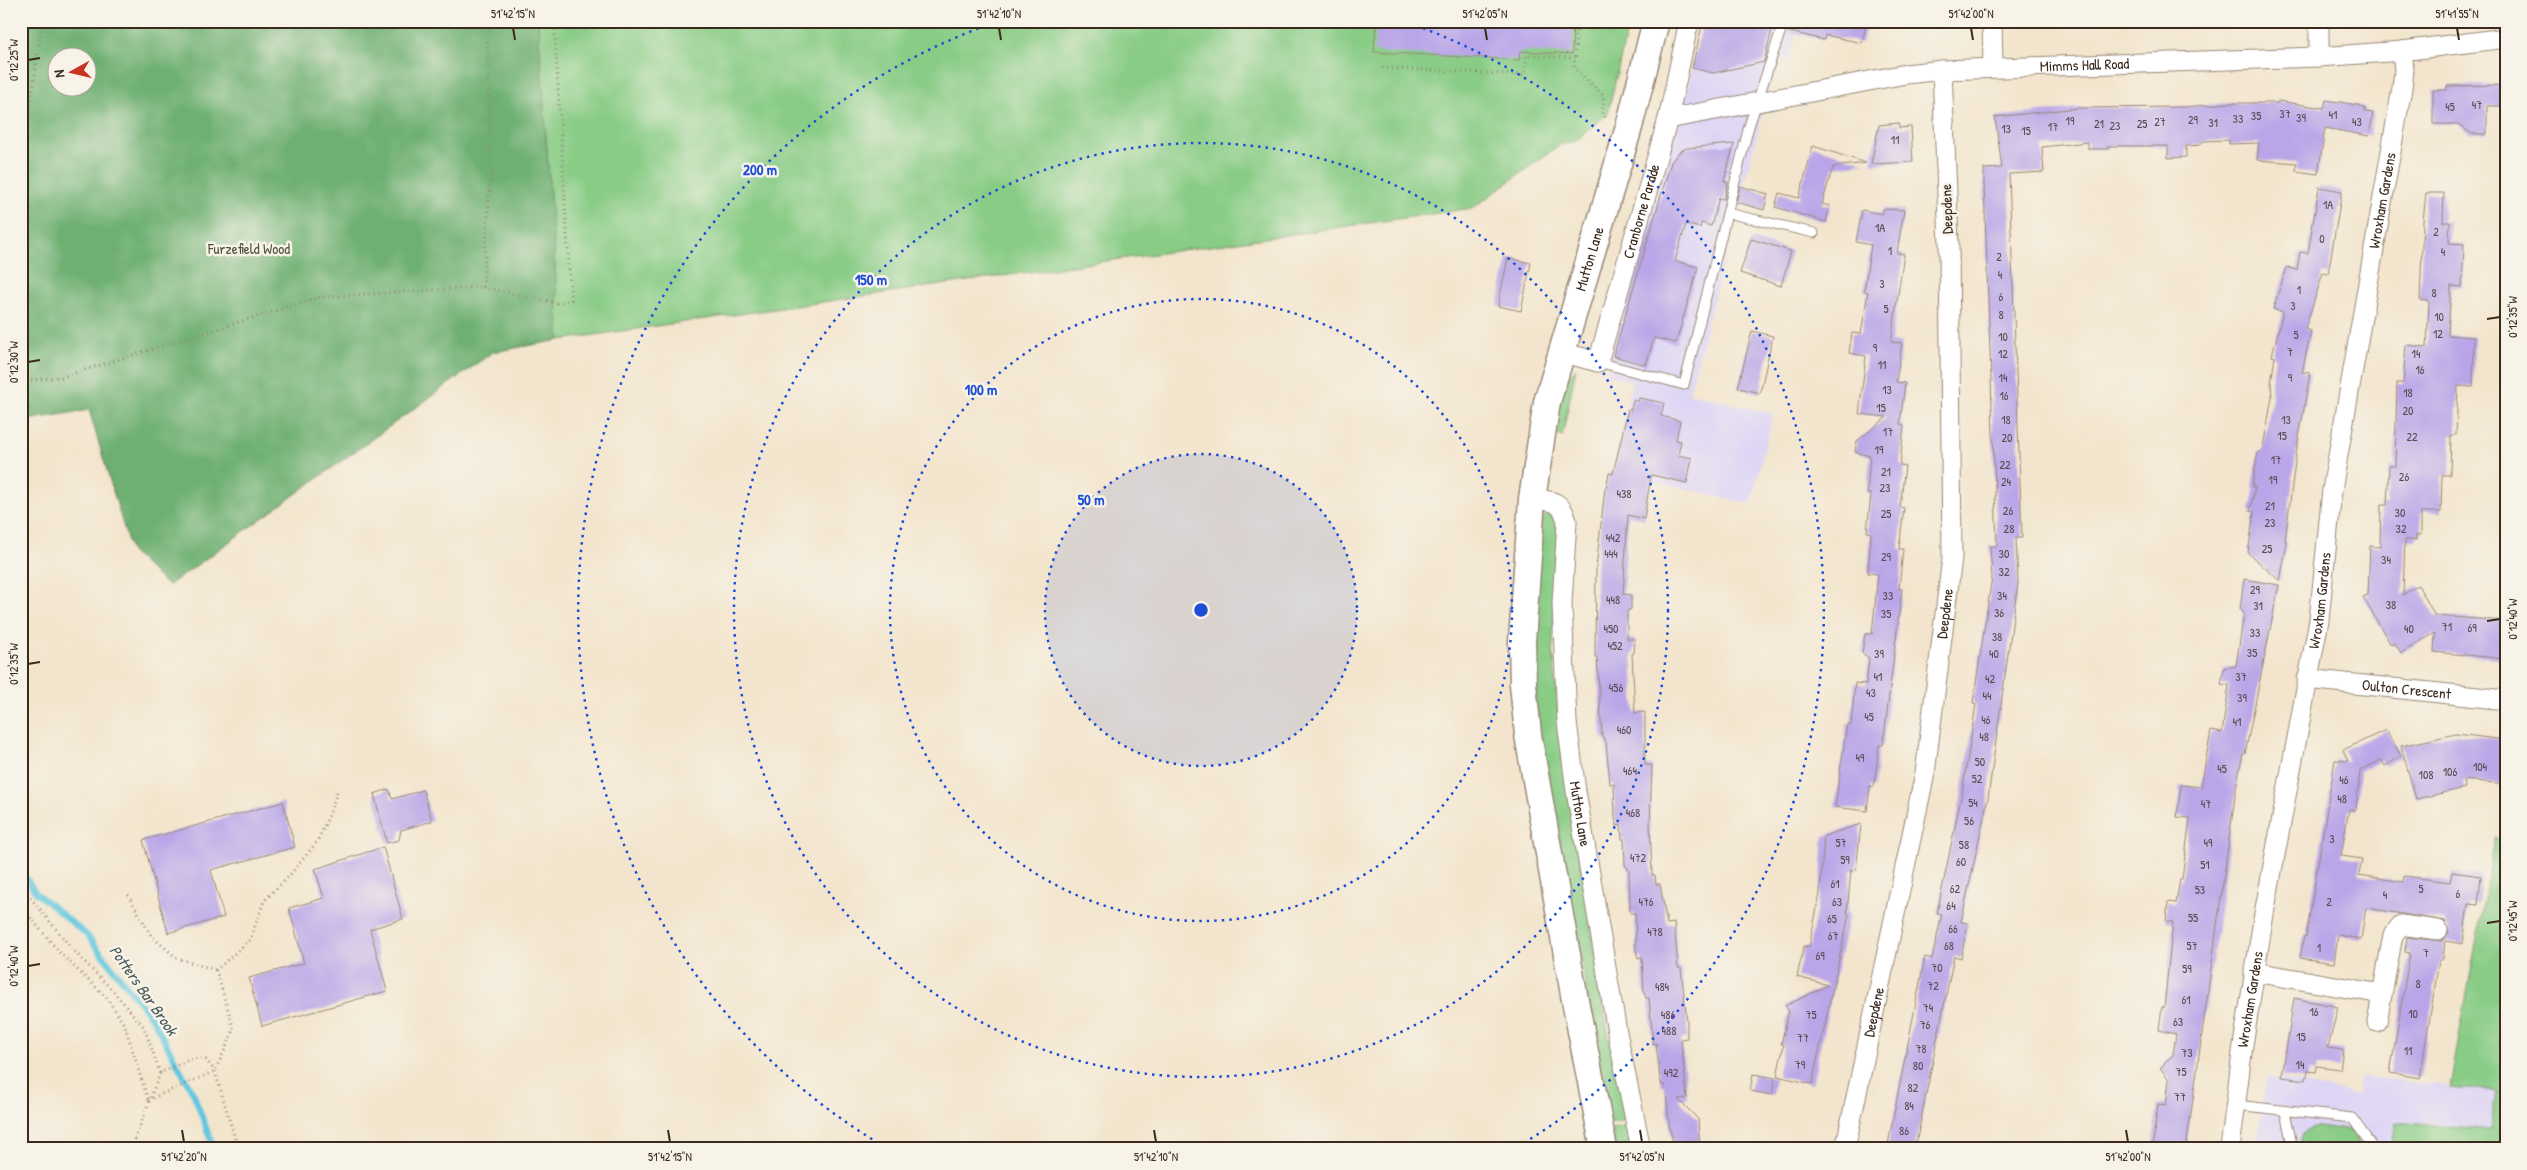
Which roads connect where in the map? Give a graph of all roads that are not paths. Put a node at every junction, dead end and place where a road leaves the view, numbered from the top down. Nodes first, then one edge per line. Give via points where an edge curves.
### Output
1 (1656, 21) edge
2 (1690, 21) edge
3 (1784, 21) edge
4 (1992, 21) edge
5 (2319, 21) edge
6 (2506, 38) edge
7 (2402, 51) junction
8 (2319, 57) junction
9 (1993, 66) junction
10 (1942, 70) junction
11 (1758, 101) junction
12 (1668, 119) junction
13 (1727, 213) junction
14 (1814, 233) dead end
15 (1561, 352) junction
16 (1598, 362) junction
17 (1532, 499) junction
18 (2307, 679) junction
19 (2506, 700) edge
20 (2438, 930) dead end
21 (2254, 972) junction
22 (2382, 994) junction
23 (2378, 1022) dead end
24 (2236, 1105) junction
25 (2285, 1112) junction
26 (1604, 1149) edge
27 (1642, 1149) edge
28 (1845, 1149) edge
29 (2230, 1149) edge
30 (2293, 1149) edge
31 (2368, 1149) edge

1 - 15 main road, Mutton Lane via 1628,133
2 - 12 street, Cranborne Parade
3 - 11 lane
4 - 9 street
5 - 8 street
6 - 7 street, Mimms Hall Road
7 - 8 street, Mimms Hall Road
7 - 18 street, Wroxham Gardens via 2402,88 2332,490 2324,583
8 - 9 street, Mimms Hall Road
9 - 10 street, Mimms Hall Road
10 - 11 street, Mimms Hall Road
10 - 28 street, Deepdene via 1949,244 1952,558 1925,773
11 - 12 street, Mimms Hall Road
11 - 13 lane
12 - 16 street, Cranborne Parade
13 - 14 lane
13 - 16 lane via 1684,385
15 - 16 street
15 - 17 main road, Mutton Lane via 1547,402
17 - 26 main road, Mutton Lane via 1522,641 1528,735
17 - 27 street, Mutton Lane via 1557,502 1567,521 1562,603 1567,722 1617,1032
18 - 19 street, Oulton Crescent
18 - 21 street, Wroxham Gardens
20 - 22 street via 2401,925 2396,929
21 - 22 street
21 - 24 street, Wroxham Gardens
22 - 23 street
24 - 25 lane
24 - 29 street, Wroxham Gardens
25 - 30 lane
25 - 31 lane via 2352,1118 2370,1143

